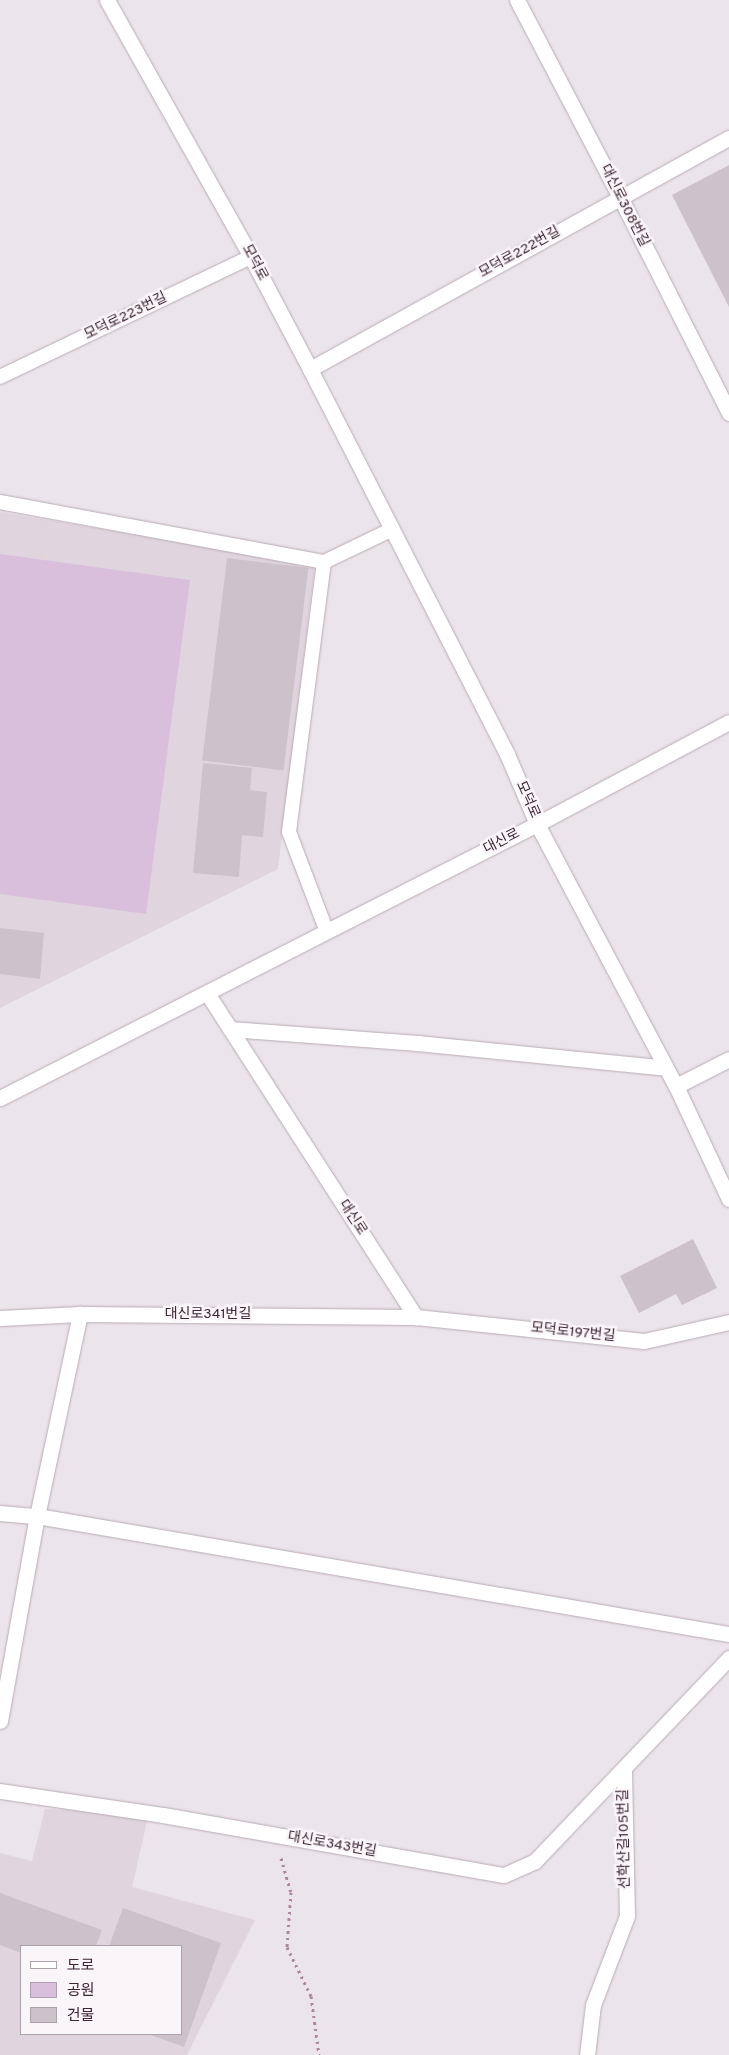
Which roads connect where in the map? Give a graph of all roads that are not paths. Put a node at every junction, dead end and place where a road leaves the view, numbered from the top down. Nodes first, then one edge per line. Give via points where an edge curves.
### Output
1 (107, 0) edge
2 (517, 0) edge
3 (729, 138) edge
4 (620, 197) junction
5 (251, 258) junction
6 (310, 369) junction
7 (0, 377) edge
8 (729, 413) edge
9 (0, 502) edge
10 (393, 529) junction
11 (324, 562) junction
12 (729, 722) edge
13 (537, 824) junction
14 (327, 932) junction
15 (207, 993) junction
16 (230, 1030) junction
17 (729, 1059) edge
18 (666, 1068) junction
19 (676, 1086) junction
20 (0, 1098) edge
21 (729, 1199) edge
22 (80, 1314) junction
23 (416, 1316) junction
24 (0, 1318) edge
25 (729, 1322) edge
26 (0, 1513) edge
27 (37, 1516) junction
28 (729, 1634) edge
29 (729, 1658) edge
30 (0, 1721) edge
31 (624, 1770) junction
32 (0, 1790) edge
33 (587, 2055) edge

1 - 5 street, 모덕로
2 - 4 street, 대신로308번길
3 - 4 street, 모덕로222번길
4 - 6 street, 모덕로222번길
4 - 8 street, 대신로308번길
5 - 6 street, 모덕로
5 - 7 lane, 모덕로223번길
6 - 10 street, 모덕로
9 - 11 lane
10 - 11 lane
10 - 13 street, 모덕로 via 507,754
11 - 14 lane via 289,832
12 - 13 street, 대신로
13 - 14 street, 대신로
13 - 18 street, 모덕로
14 - 15 street, 대신로
15 - 16 street, 대신로
15 - 20 street, 대신로
16 - 18 street via 417,1043
16 - 23 street, 대신로
17 - 19 street
18 - 19 street, 모덕로
19 - 21 street, 모덕로
22 - 23 street, 대신로341번길
22 - 24 street, 대신로341번길
22 - 27 street
23 - 25 street, 모덕로197번길 via 644,1341
26 - 27 street
27 - 28 street
27 - 30 street
29 - 31 street, 선학산길105번길
31 - 32 street, 대신로343번길 via 535,1861 504,1875
31 - 33 street, 선학산길105번길 via 627,1916 593,2005

